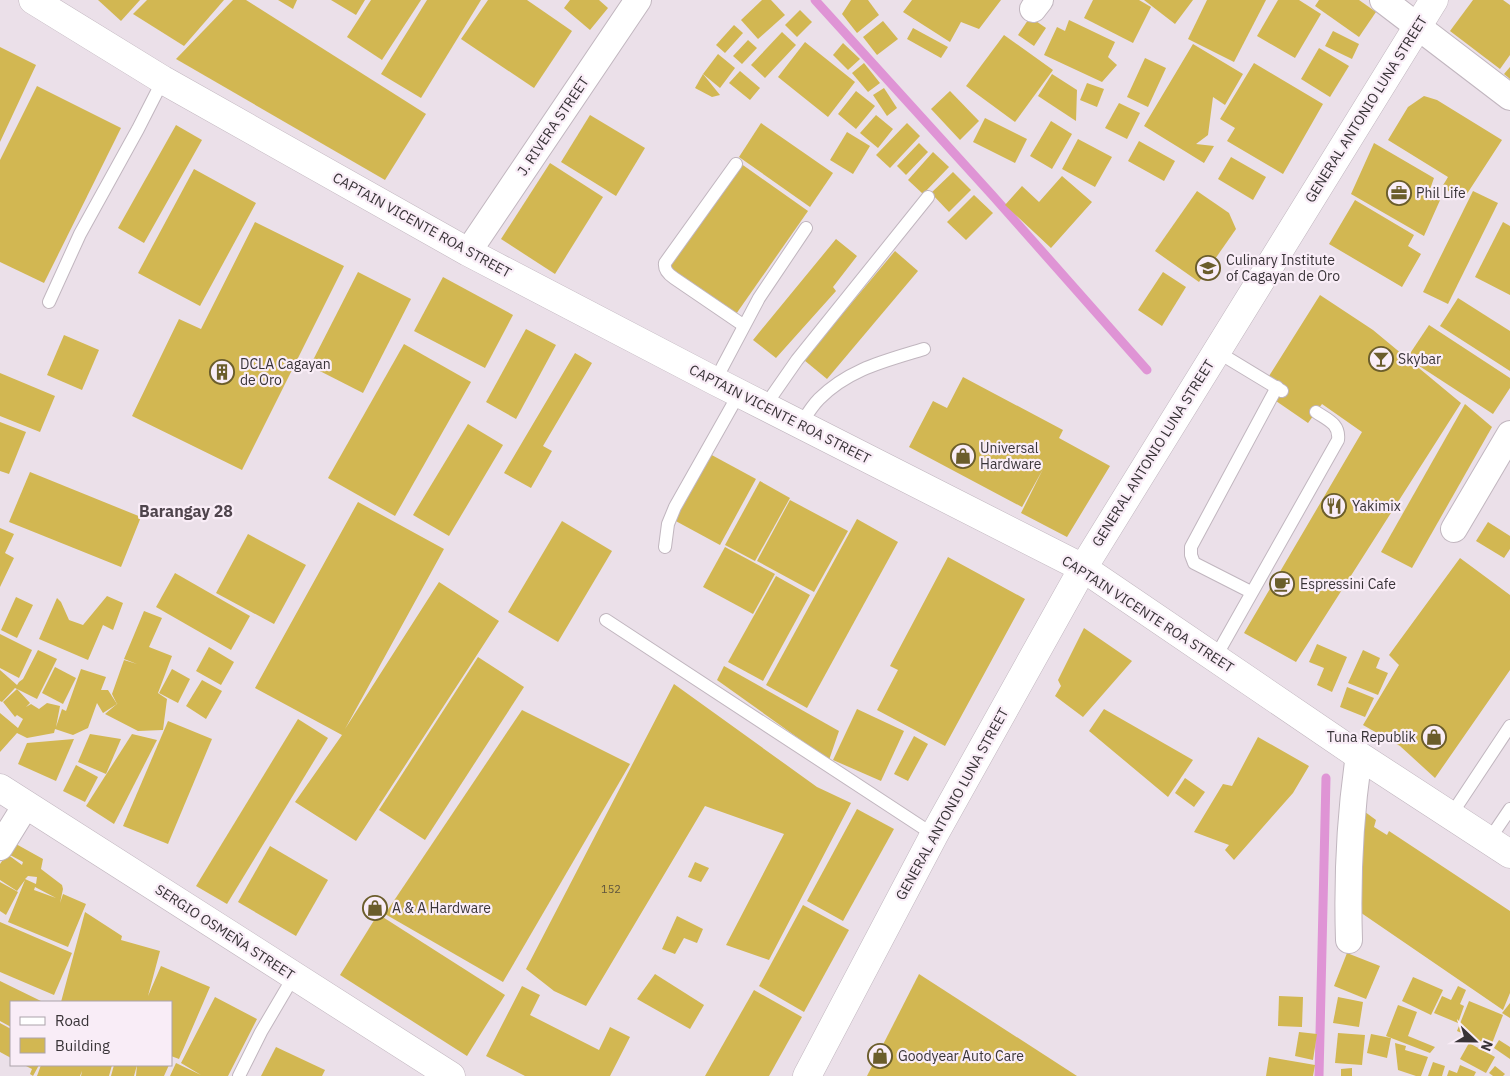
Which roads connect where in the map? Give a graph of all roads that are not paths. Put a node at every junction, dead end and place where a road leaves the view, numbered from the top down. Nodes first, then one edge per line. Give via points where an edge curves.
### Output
1 (638, 0) edge
2 (1383, 0) edge
3 (1434, 0) edge
4 (45, 3) edge
5 (1418, 27) junction
6 (163, 80) junction
7 (1510, 97) edge
8 (736, 164) dead end
9 (928, 197) dead end
10 (806, 228) dead end
11 (468, 252) junction
12 (49, 302) dead end
13 (743, 325) junction
14 (924, 349) dead end
15 (1216, 351) junction
16 (715, 381) junction
17 (753, 400) junction
18 (1316, 412) dead end
19 (801, 424) junction
20 (1510, 434) edge
21 (1454, 529) dead end
22 (665, 547) dead end
23 (1083, 568) junction
24 (1251, 592) junction
25 (606, 620) dead end
26 (1215, 658) junction
27 (1510, 726) edge
28 (1359, 755) junction
29 (0, 788) edge
30 (26, 805) junction
31 (1510, 809) edge
32 (1451, 815) junction
33 (934, 834) junction
34 (0, 847) edge
35 (1499, 847) edge
36 (1349, 940) dead end
37 (294, 976) junction
38 (239, 1076) edge
39 (451, 1076) edge
40 (807, 1076) edge

1 - 11 street, J. RIVERA STREET
2 - 5 street
3 - 5 street, GENERAL ANTONIO LUNA STREET
4 - 6 street, CAPTAIN VICENTE ROA STREET
5 - 7 street
5 - 15 street, GENERAL ANTONIO LUNA STREET
6 - 11 street, CAPTAIN VICENTE ROA STREET
6 - 12 lane via 80,234
8 - 13 lane via 665,262 665,268 674,278
9 - 17 lane via 797,360
10 - 13 lane
11 - 16 street, CAPTAIN VICENTE ROA STREET
13 - 16 lane
14 - 19 lane via 865,367 844,378 818,400
15 - 23 street, GENERAL ANTONIO LUNA STREET
15 - 24 lane via 1280,389 1190,547 1194,563
16 - 17 street, CAPTAIN VICENTE ROA STREET
17 - 19 street, CAPTAIN VICENTE ROA STREET
17 - 22 lane via 732,406 674,507
18 - 24 lane via 1336,425 1338,440
19 - 23 street, CAPTAIN VICENTE ROA STREET
20 - 21 street
23 - 26 street, CAPTAIN VICENTE ROA STREET
23 - 33 street, GENERAL ANTONIO LUNA STREET
24 - 26 lane
25 - 33 lane
26 - 28 street, CAPTAIN VICENTE ROA STREET
27 - 32 lane
28 - 32 street, CAPTAIN VICENTE ROA STREET
28 - 36 street via 1353,803
29 - 30 street, SERGIO OSMEÑA STREET
30 - 34 street
30 - 37 street, SERGIO OSMEÑA STREET
31 - 35 lane
32 - 35 street, CAPTAIN VICENTE ROA STREET
33 - 40 street, GENERAL ANTONIO LUNA STREET
37 - 38 lane
37 - 39 street, SERGIO OSMEÑA STREET

